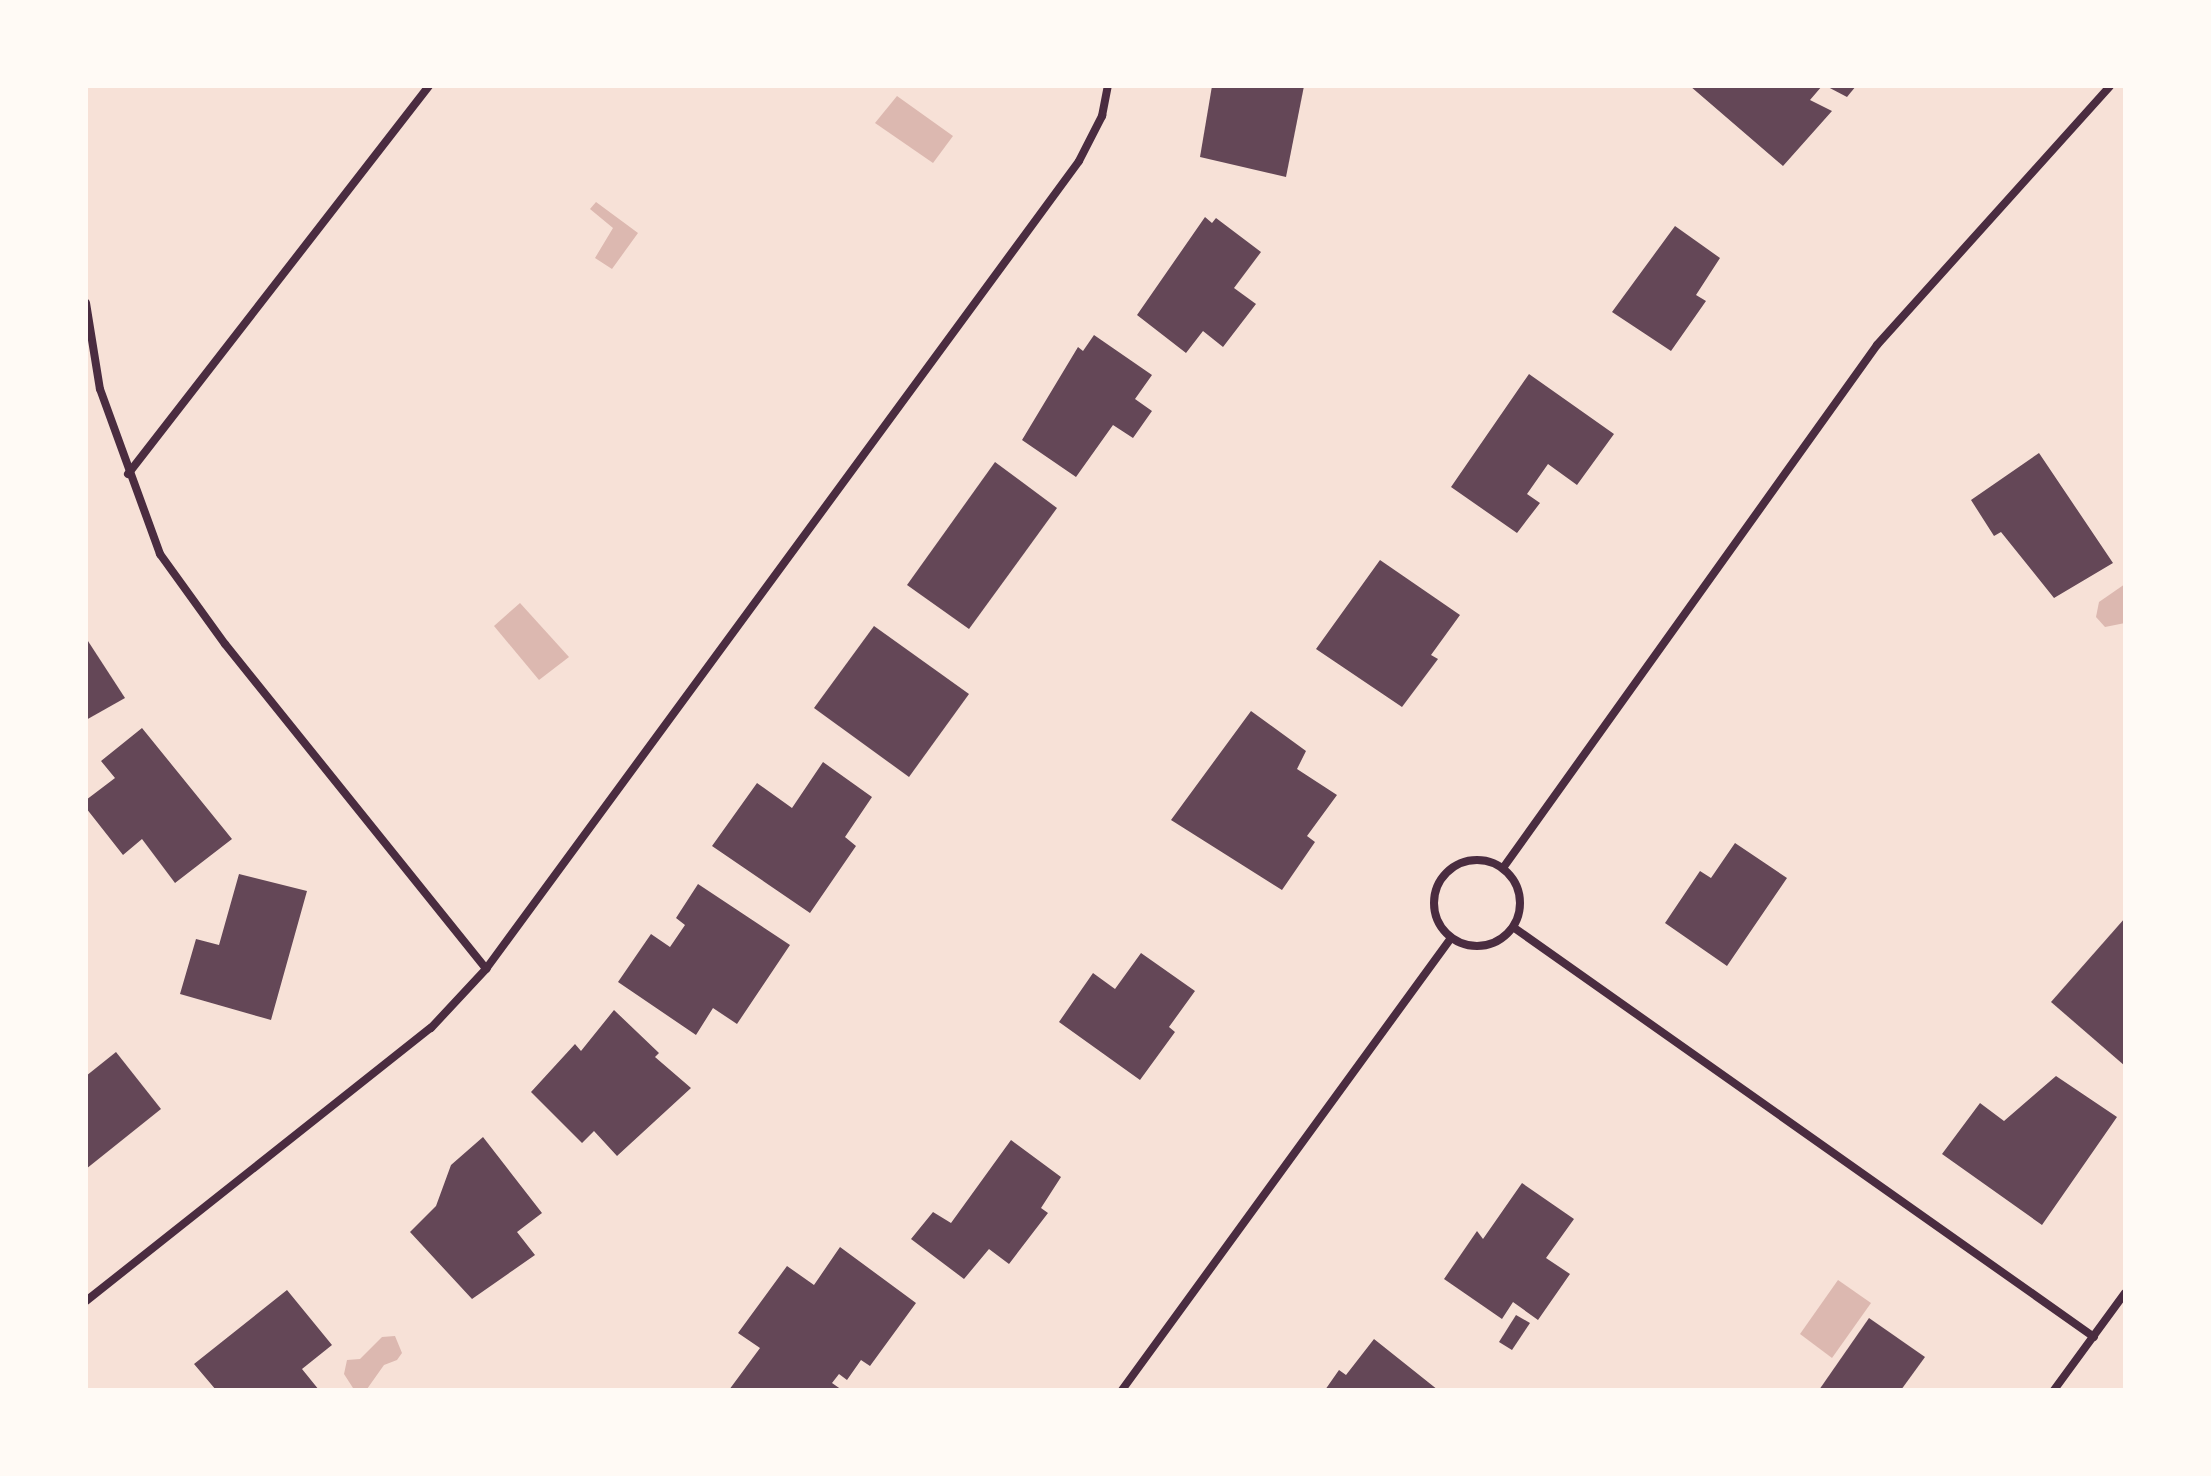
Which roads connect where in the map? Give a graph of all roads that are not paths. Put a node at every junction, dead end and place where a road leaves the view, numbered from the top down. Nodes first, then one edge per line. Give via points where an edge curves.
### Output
1 (429, 86) edge
2 (1108, 86) edge
3 (2110, 86) edge
4 (86, 303) edge
5 (128, 474) junction
6 (1503, 868) junction
7 (1513, 927) junction
8 (1451, 938) junction
9 (486, 969) junction
10 (2125, 1293) edge
11 (86, 1301) edge
12 (2094, 1337) junction
13 (1122, 1390) edge
14 (2054, 1390) edge

1 - 5 street
2 - 9 street via 1102,116 1079,161
3 - 6 street via 1877,345
4 - 5 street via 100,389
5 - 9 street via 160,554 225,644
6 - 7 street via 1518,890
6 - 8 street via 1475,859 1461,862 1440,879 1433,908
7 - 8 street via 1486,946
7 - 12 street
8 - 13 street
9 - 11 street via 431,1028
10 - 12 street
12 - 14 street

